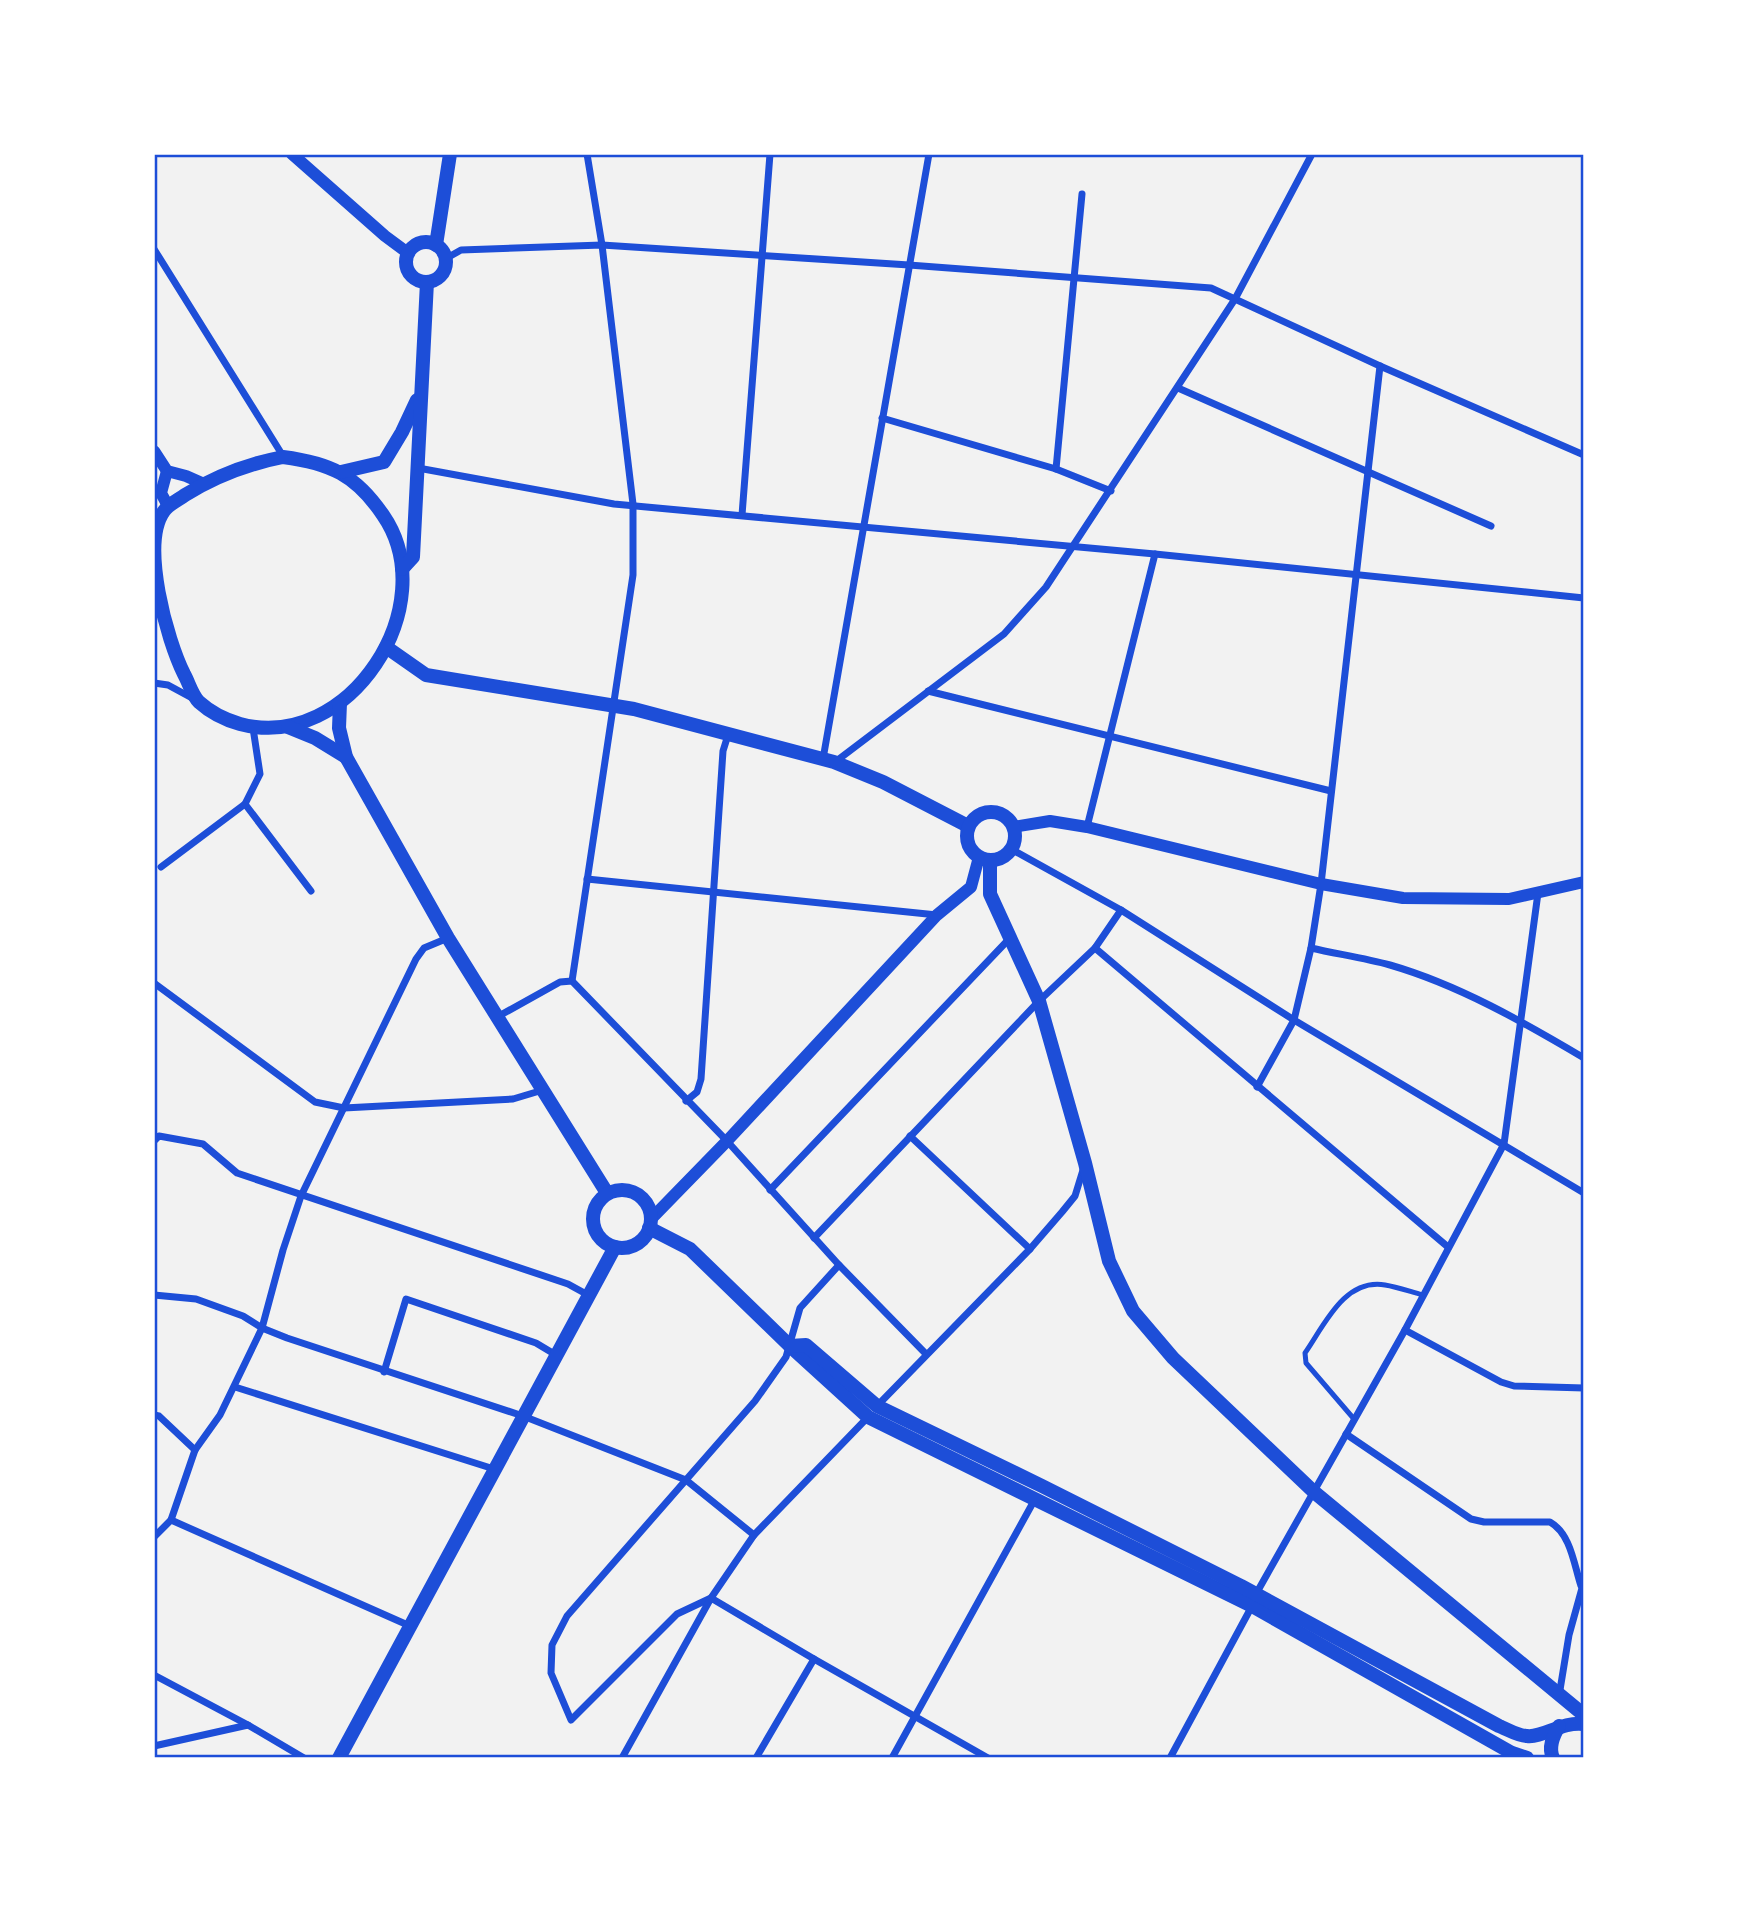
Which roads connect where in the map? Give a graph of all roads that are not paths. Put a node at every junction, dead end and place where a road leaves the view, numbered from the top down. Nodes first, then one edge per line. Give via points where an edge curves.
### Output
1 (292, 154) edge
2 (450, 154) edge
3 (587, 154) edge
4 (770, 154) edge
5 (929, 154) edge
6 (1312, 154) edge
7 (1082, 194) dead end
8 (436, 245) junction
9 (602, 245) junction
10 (154, 249) edge
11 (408, 253) junction
12 (761, 255) junction
13 (445, 258) junction
14 (909, 265) junction
15 (1074, 278) junction
16 (427, 282) junction
17 (1235, 299) junction
18 (1380, 366) junction
19 (1178, 388) junction
20 (420, 394) junction
21 (882, 418) junction
22 (154, 451) edge
23 (1584, 455) edge
24 (283, 457) junction
25 (418, 468) junction
26 (1056, 469) junction
27 (167, 471) junction
28 (341, 472) junction
29 (1368, 472) junction
30 (204, 484) junction
31 (1111, 491) junction
32 (633, 504) junction
33 (160, 505) edge
34 (743, 515) junction
35 (1491, 526) dead end
36 (864, 527) junction
37 (1073, 547) junction
38 (1155, 554) junction
39 (402, 569) junction
40 (1357, 575) junction
41 (1584, 598) edge
42 (386, 647) junction
43 (154, 683) edge
44 (928, 691) junction
45 (198, 700) junction
46 (340, 703) junction
47 (614, 705) junction
48 (288, 727) junction
49 (253, 728) junction
50 (728, 735) junction
51 (1111, 737) junction
52 (345, 757) junction
53 (828, 761) junction
54 (1331, 791) junction
55 (245, 804) junction
56 (968, 826) junction
57 (1013, 827) junction
58 (1087, 827) junction
59 (1011, 849) junction
60 (984, 859) junction
61 (161, 867) dead end
62 (587, 879) junction
63 (1584, 882) edge
64 (1321, 884) junction
65 (312, 891) dead end
66 (714, 893) junction
67 (1538, 893) junction
68 (1121, 910) junction
69 (937, 915) junction
70 (448, 938) junction
71 (1010, 938) junction
72 (1095, 948) junction
73 (1311, 948) junction
74 (572, 981) junction
75 (154, 983) edge
76 (1039, 1001) junction
77 (497, 1017) junction
78 (1294, 1020) junction
79 (1521, 1021) junction
80 (1584, 1058) edge
81 (1257, 1087) junction
82 (544, 1090) junction
83 (686, 1101) junction
84 (344, 1108) junction
85 (910, 1136) junction
86 (154, 1141) edge
87 (727, 1141) junction
88 (1504, 1144) junction
89 (1085, 1163) junction
90 (770, 1190) junction
91 (1584, 1192) edge
92 (607, 1193) junction
93 (301, 1196) junction
94 (650, 1223) junction
95 (814, 1238) junction
96 (615, 1247) junction
97 (1448, 1247) junction
98 (1030, 1249) junction
99 (839, 1265) junction
100 (154, 1295) edge
101 (589, 1295) junction
102 (1423, 1295) junction
103 (262, 1328) junction
104 (1405, 1330) junction
105 (790, 1346) junction
106 (926, 1354) junction
107 (556, 1355) junction
108 (384, 1372) junction
109 (234, 1387) junction
110 (1584, 1388) edge
111 (872, 1412) junction
112 (154, 1415) edge
113 (523, 1416) junction
114 (1354, 1419) junction
115 (1346, 1434) junction
116 (195, 1450) junction
117 (495, 1470) junction
118 (686, 1480) junction
119 (1039, 1492) junction
120 (1314, 1492) junction
121 (171, 1520) junction
122 (754, 1535) junction
123 (154, 1536) edge
124 (1583, 1583) edge
125 (712, 1598) junction
126 (1254, 1600) junction
127 (410, 1626) junction
128 (814, 1660) junction
129 (154, 1675) edge
130 (1559, 1696) junction
131 (1584, 1715) edge
132 (915, 1717) junction
133 (1584, 1724) edge
134 (248, 1725) junction
135 (1559, 1726) junction
136 (1528, 1737) junction
137 (154, 1746) edge
138 (1510, 1756) edge
139 (304, 1758) edge
140 (339, 1758) edge
141 (622, 1758) edge
142 (756, 1758) edge
143 (892, 1758) edge
144 (988, 1758) edge
145 (1170, 1758) edge
146 (1527, 1758) edge
147 (1553, 1758) edge

1 - 11 street
2 - 8 main road
3 - 9 street
4 - 12 street
5 - 14 street
6 - 17 street
7 - 15 street
8 - 11 main road via 423,243
8 - 13 main road
9 - 12 street
9 - 13 street via 461,250
9 - 32 street
10 - 24 street
11 - 16 main road via 409,273
12 - 14 street
12 - 34 street
13 - 16 main road via 439,277
14 - 15 street
14 - 21 street
15 - 17 street via 1211,288
15 - 26 street
16 - 20 main road
17 - 18 street
17 - 19 street
18 - 23 street
18 - 29 street
19 - 29 street
19 - 31 street
20 - 25 main road
20 - 28 main road via 384,462
21 - 26 street
21 - 36 street
22 - 27 street
24 - 28 main road via 313,461
24 - 30 main road via 257,462
25 - 32 street
25 - 39 main road via 413,557
26 - 31 street
27 - 30 street
27 - 33 street
28 - 39 main road via 369,493 392,528
29 - 35 street
29 - 40 street
30 - 33 main road
31 - 37 street
32 - 34 street
32 - 47 street via 633,575
33 - 45 main road via 155,548 158,593 179,664
34 - 36 street
36 - 37 street
36 - 53 street
37 - 38 street
37 - 44 street via 1046,587 1004,634
38 - 40 street
38 - 51 street
39 - 42 main road via 397,620
40 - 41 street
40 - 54 street
42 - 46 main road via 373,670
42 - 47 main road via 426,675
43 - 45 street
44 - 51 street
44 - 53 street
45 - 49 main road via 232,722
46 - 48 main road
46 - 52 main road
47 - 50 main road
47 - 62 street
48 - 49 main road
48 - 52 main road
49 - 55 street via 260,774
50 - 53 main road
50 - 66 street via 723,751
51 - 54 street
51 - 58 street
52 - 70 main road
53 - 56 main road via 883,782
54 - 64 street
55 - 61 street
55 - 65 street
56 - 57 main road via 988,811 1004,815
56 - 60 main road via 966,840 973,853
57 - 58 street via 1050,821
57 - 59 main road
58 - 64 street
59 - 60 main road via 1006,855
59 - 68 street
60 - 69 street via 971,887
60 - 71 main road via 990,894
62 - 66 street
62 - 74 street
63 - 67 street
64 - 67 street via 1403,898 1509,899
64 - 73 street
66 - 69 street
66 - 83 street via 701,1079 697,1092
67 - 79 street
68 - 72 street
68 - 78 street
69 - 87 street
70 - 77 main road
70 - 84 street via 424,948 416,959
71 - 76 main road
71 - 90 street
72 - 76 street
72 - 81 street
73 - 78 street
73 - 79 street via 1391,966 1445,985
74 - 77 street via 560,982
74 - 83 street
75 - 84 street via 315,1102
76 - 85 street
76 - 89 main road
77 - 82 main road
78 - 81 street
78 - 88 street
79 - 80 street
79 - 88 street
81 - 97 street
82 - 84 street via 513,1099
82 - 92 main road
83 - 87 street
84 - 93 street
85 - 95 street
85 - 98 street
86 - 93 street via 159,1136 203,1144 237,1173
87 - 90 street
87 - 94 street
88 - 91 street
88 - 97 street
89 - 98 street via 1074,1196
89 - 120 main road via 1109,1261 1133,1311 1174,1358
90 - 95 street
92 - 94 main road via 633,1191 646,1203
92 - 96 main road via 595,1206 593,1223 600,1238
93 - 101 street via 568,1284
93 - 103 street
94 - 96 main road via 636,1244
94 - 105 main road via 690,1249
95 - 99 street
96 - 101 main road
97 - 102 street
98 - 106 street
99 - 105 street via 800,1308
99 - 106 street
100 - 103 street via 197,1299 243,1315
101 - 107 main road
102 - 104 street
102 - 114 lane via 1382,1284 1355,1289 1343,1297 1305,1353 1306,1363
103 - 108 street
103 - 109 street
104 - 110 street via 1501,1382
104 - 114 street
105 - 111 main road via 806,1345
105 - 118 street via 755,1401
106 - 111 street
107 - 108 street via 536,1343 406,1299
107 - 113 main road
108 - 113 street
109 - 116 street
109 - 117 street
111 - 119 main road
111 - 122 street
112 - 116 street
113 - 117 main road
113 - 118 street
114 - 115 street
115 - 120 street
115 - 124 street via 1471,1519 1550,1522 1559,1527
116 - 121 street
117 - 127 main road
118 - 122 street
118 - 125 street via 567,1616 552,1645 551,1673 571,1720 677,1614
119 - 126 main road
119 - 132 street
120 - 126 street
120 - 130 main road
121 - 123 street
121 - 127 street
122 - 125 street
124 - 130 street
125 - 128 street
125 - 141 street
126 - 136 main road
126 - 138 main road
126 - 145 street
127 - 140 main road
128 - 132 street
128 - 142 street
129 - 134 street
130 - 131 main road
132 - 143 street
132 - 144 street
133 - 135 main road
134 - 137 street
134 - 139 street
135 - 136 main road
135 - 147 main road via 1552,1737
136 - 138 street
138 - 146 main road

